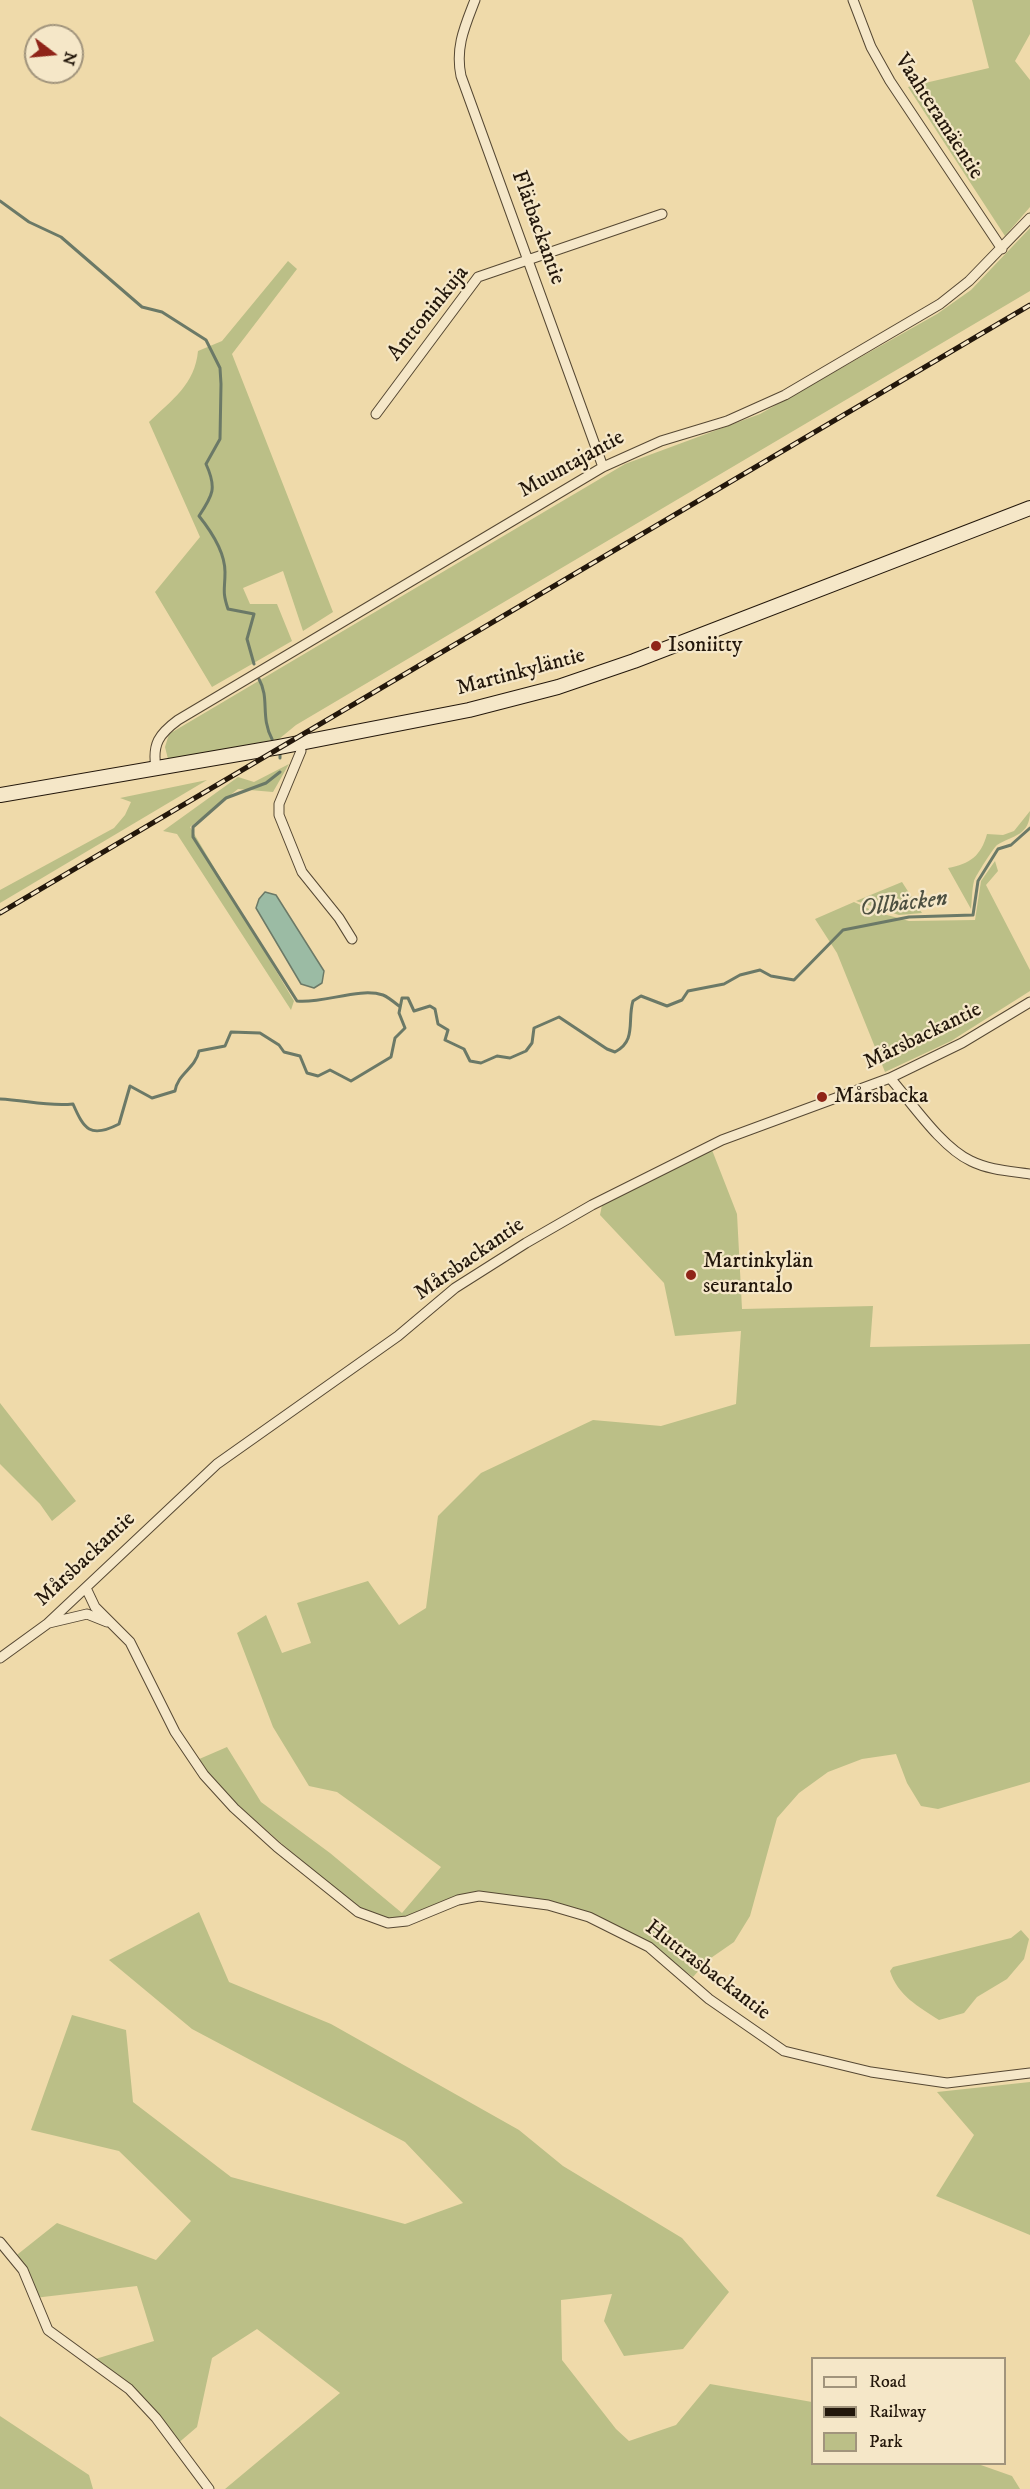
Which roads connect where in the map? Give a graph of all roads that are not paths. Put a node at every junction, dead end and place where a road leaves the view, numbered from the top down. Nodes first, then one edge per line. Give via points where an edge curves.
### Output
1 (476, 0) edge
2 (853, 0) edge
3 (662, 214) dead end
4 (1030, 218) edge
5 (1002, 249) junction
6 (528, 259) junction
7 (376, 414) dead end
8 (603, 467) junction
9 (1030, 508) edge
10 (300, 743) junction
11 (156, 768) junction
12 (0, 795) edge
13 (352, 939) dead end
14 (1030, 1002) edge
15 (890, 1078) junction
16 (1030, 1174) edge
17 (86, 1588) junction
18 (110, 1623) junction
19 (47, 1624) junction
20 (0, 1658) edge
21 (1030, 2073) edge
22 (0, 2242) edge
23 (209, 2489) edge

1 - 6 street, Flätbackantie via 461,35 460,70
2 - 5 street, Vaahteramäentie via 871,47 890,81
3 - 6 street, Anttoninkuja
4 - 5 street, Muuntajantie
5 - 8 street, Muuntajantie via 940,304 785,394 736,417 661,441
6 - 7 street, Anttoninkuja via 478,277
6 - 8 street, Flätbackantie
8 - 11 street, Muuntajantie via 178,720 157,737
9 - 10 street, Martinkyläntie via 558,687 469,710
10 - 11 street, Martinkyläntie
10 - 13 street via 301,751 279,804 279,815 302,872
11 - 12 street, Martinkyläntie
14 - 15 street, Mårsbackantie via 962,1043
15 - 16 street via 950,1147 970,1161
15 - 17 street, Mårsbackantie via 722,1140 526,1242 455,1288 398,1336 217,1464
17 - 18 street, Huttrasbackantie
17 - 19 street, Mårsbackantie
18 - 19 street, Huttrasbackantie via 87,1614
18 - 21 street, Huttrasbackantie via 130,1642 175,1732 204,1775 234,1808 358,1912 388,1923 407,1921 458,1900 479,1896 548,1905 589,1917 649,1947 709,1998 784,2050 871,2072 947,2083
19 - 20 street, Mårsbackantie
22 - 23 street via 23,2270 48,2330 129,2389

